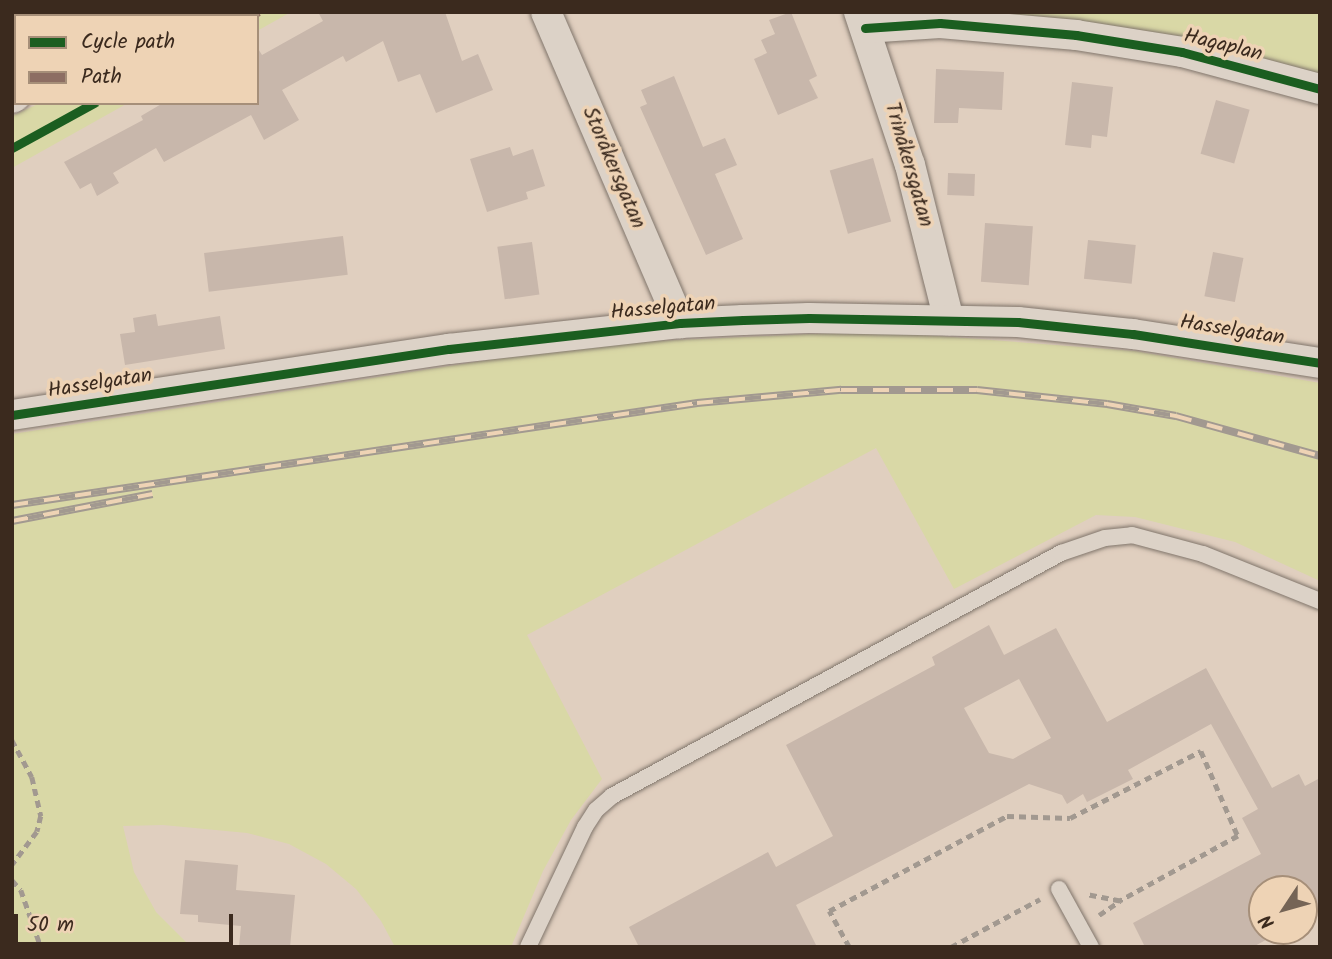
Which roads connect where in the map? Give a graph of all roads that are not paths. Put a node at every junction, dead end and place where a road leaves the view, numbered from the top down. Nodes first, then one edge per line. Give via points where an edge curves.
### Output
1 (546, 12) edge
2 (862, 20) edge
3 (1320, 89) edge
4 (949, 320) junction
5 (680, 323) junction
6 (1320, 363) edge
7 (12, 415) edge
8 (1320, 601) edge
9 (1059, 889) road end
10 (528, 947) edge
11 (1091, 947) edge

1 - 5 street, Storåkersgatan
2 - 3 street, Hagaplan via 1076,35 1182,52
2 - 4 street, Trinåkersgatan via 910,164
4 - 5 street, Hasselgatan via 809,318
4 - 6 street, Hasselgatan via 1133,334
5 - 7 street, Hasselgatan via 449,349
8 - 10 lane via 1203,554 1132,535 1105,538 1061,553 612,796 585,827
9 - 11 lane

